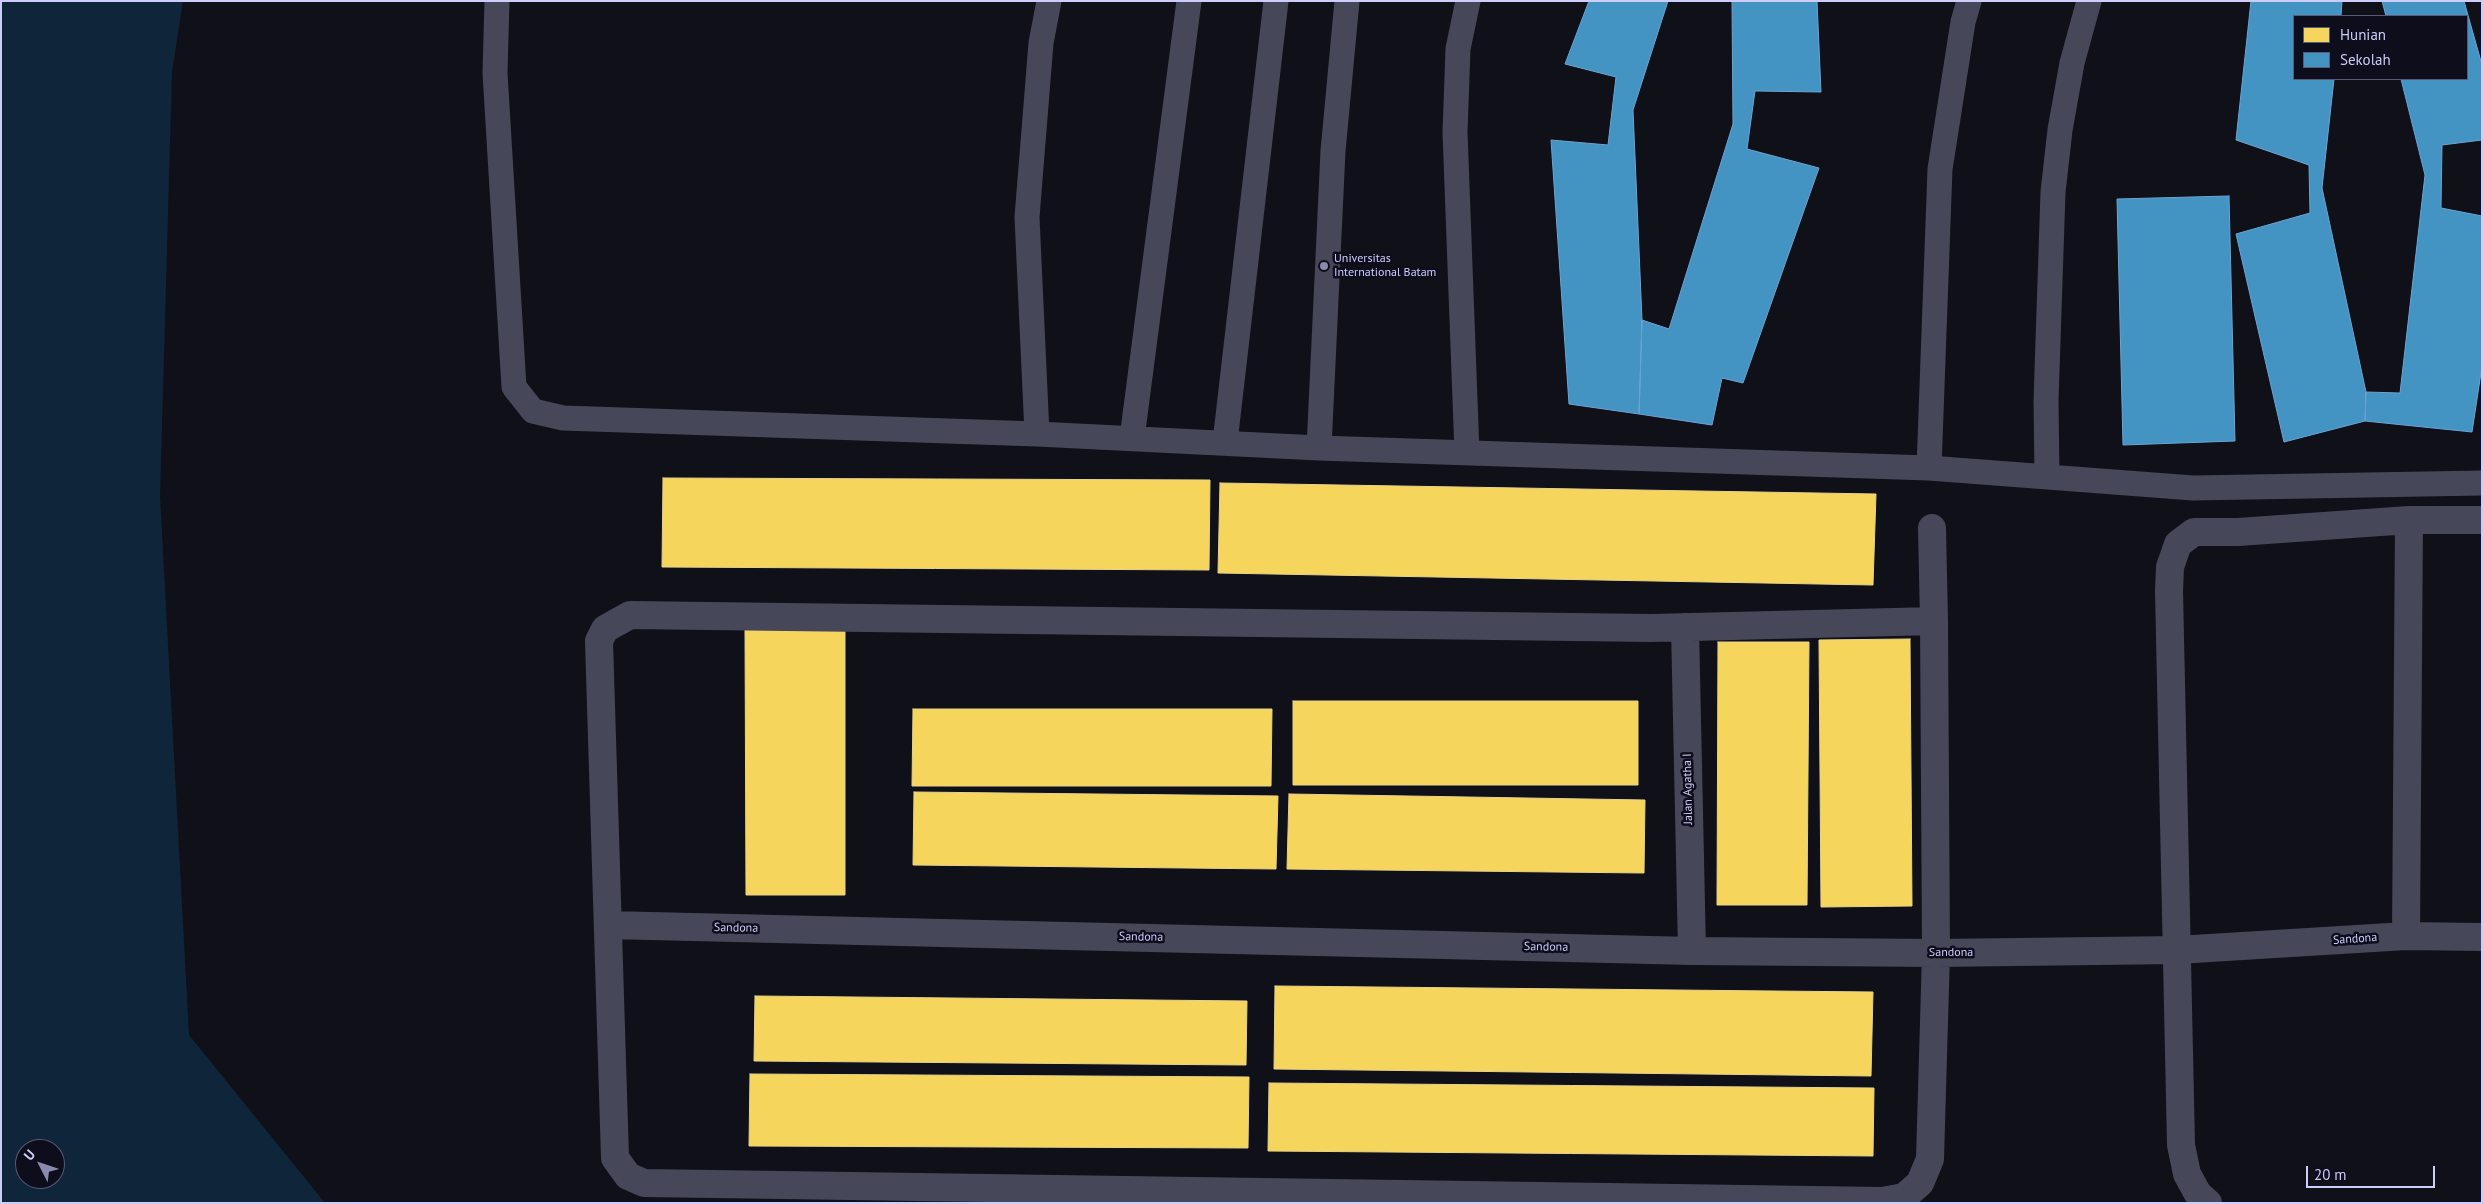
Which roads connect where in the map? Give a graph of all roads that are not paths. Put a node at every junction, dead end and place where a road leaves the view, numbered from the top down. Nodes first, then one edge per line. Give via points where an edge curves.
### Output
1 (497, 1) edge
2 (1049, 1) edge
3 (1189, 1) edge
4 (1276, 1) edge
5 (1347, 1) edge
6 (1468, 1) edge
7 (1969, 1) edge
8 (2089, 1) edge
9 (1037, 434) junction
10 (1132, 438) junction
11 (1225, 442) junction
12 (1319, 448) junction
13 (1467, 453) junction
14 (1929, 468) junction
15 (2046, 477) junction
16 (2482, 483) edge
17 (2409, 520) junction
18 (2482, 520) edge
19 (1932, 528) dead end
20 (1934, 621) junction
21 (1684, 627) junction
22 (609, 925) junction
23 (2406, 936) junction
24 (2482, 938) edge
25 (1692, 950) junction
26 (2177, 950) junction
27 (1936, 953) junction
28 (2208, 1203) edge

1 - 9 lane via 495,73 514,387 533,411 563,418
2 - 9 lane via 1041,43 1027,217
3 - 10 lane
4 - 11 lane
5 - 12 lane via 1333,151
6 - 13 lane via 1458,48 1454,132
7 - 14 lane via 1940,169
8 - 15 lane via 2070,73 2053,192
9 - 10 lane
10 - 11 lane
11 - 12 lane
12 - 13 lane
13 - 14 lane
14 - 15 lane
15 - 16 lane via 2193,488
17 - 18 street
17 - 23 street
17 - 26 street via 2194,532 2178,544 2170,567
19 - 20 street
20 - 21 street
20 - 27 street
21 - 22 street via 630,615 605,629 600,641
21 - 25 street, Jalan Agatha I
22 - 25 street, Sandona
22 - 27 street via 615,1158 628,1176 644,1183 1882,1201 1904,1197 1920,1183 1930,1159
23 - 24 street, Sandona
23 - 26 street, Sandona
25 - 27 street, Sandona
26 - 27 street, Sandona
26 - 28 street via 2181,1145 2187,1174 2198,1194

